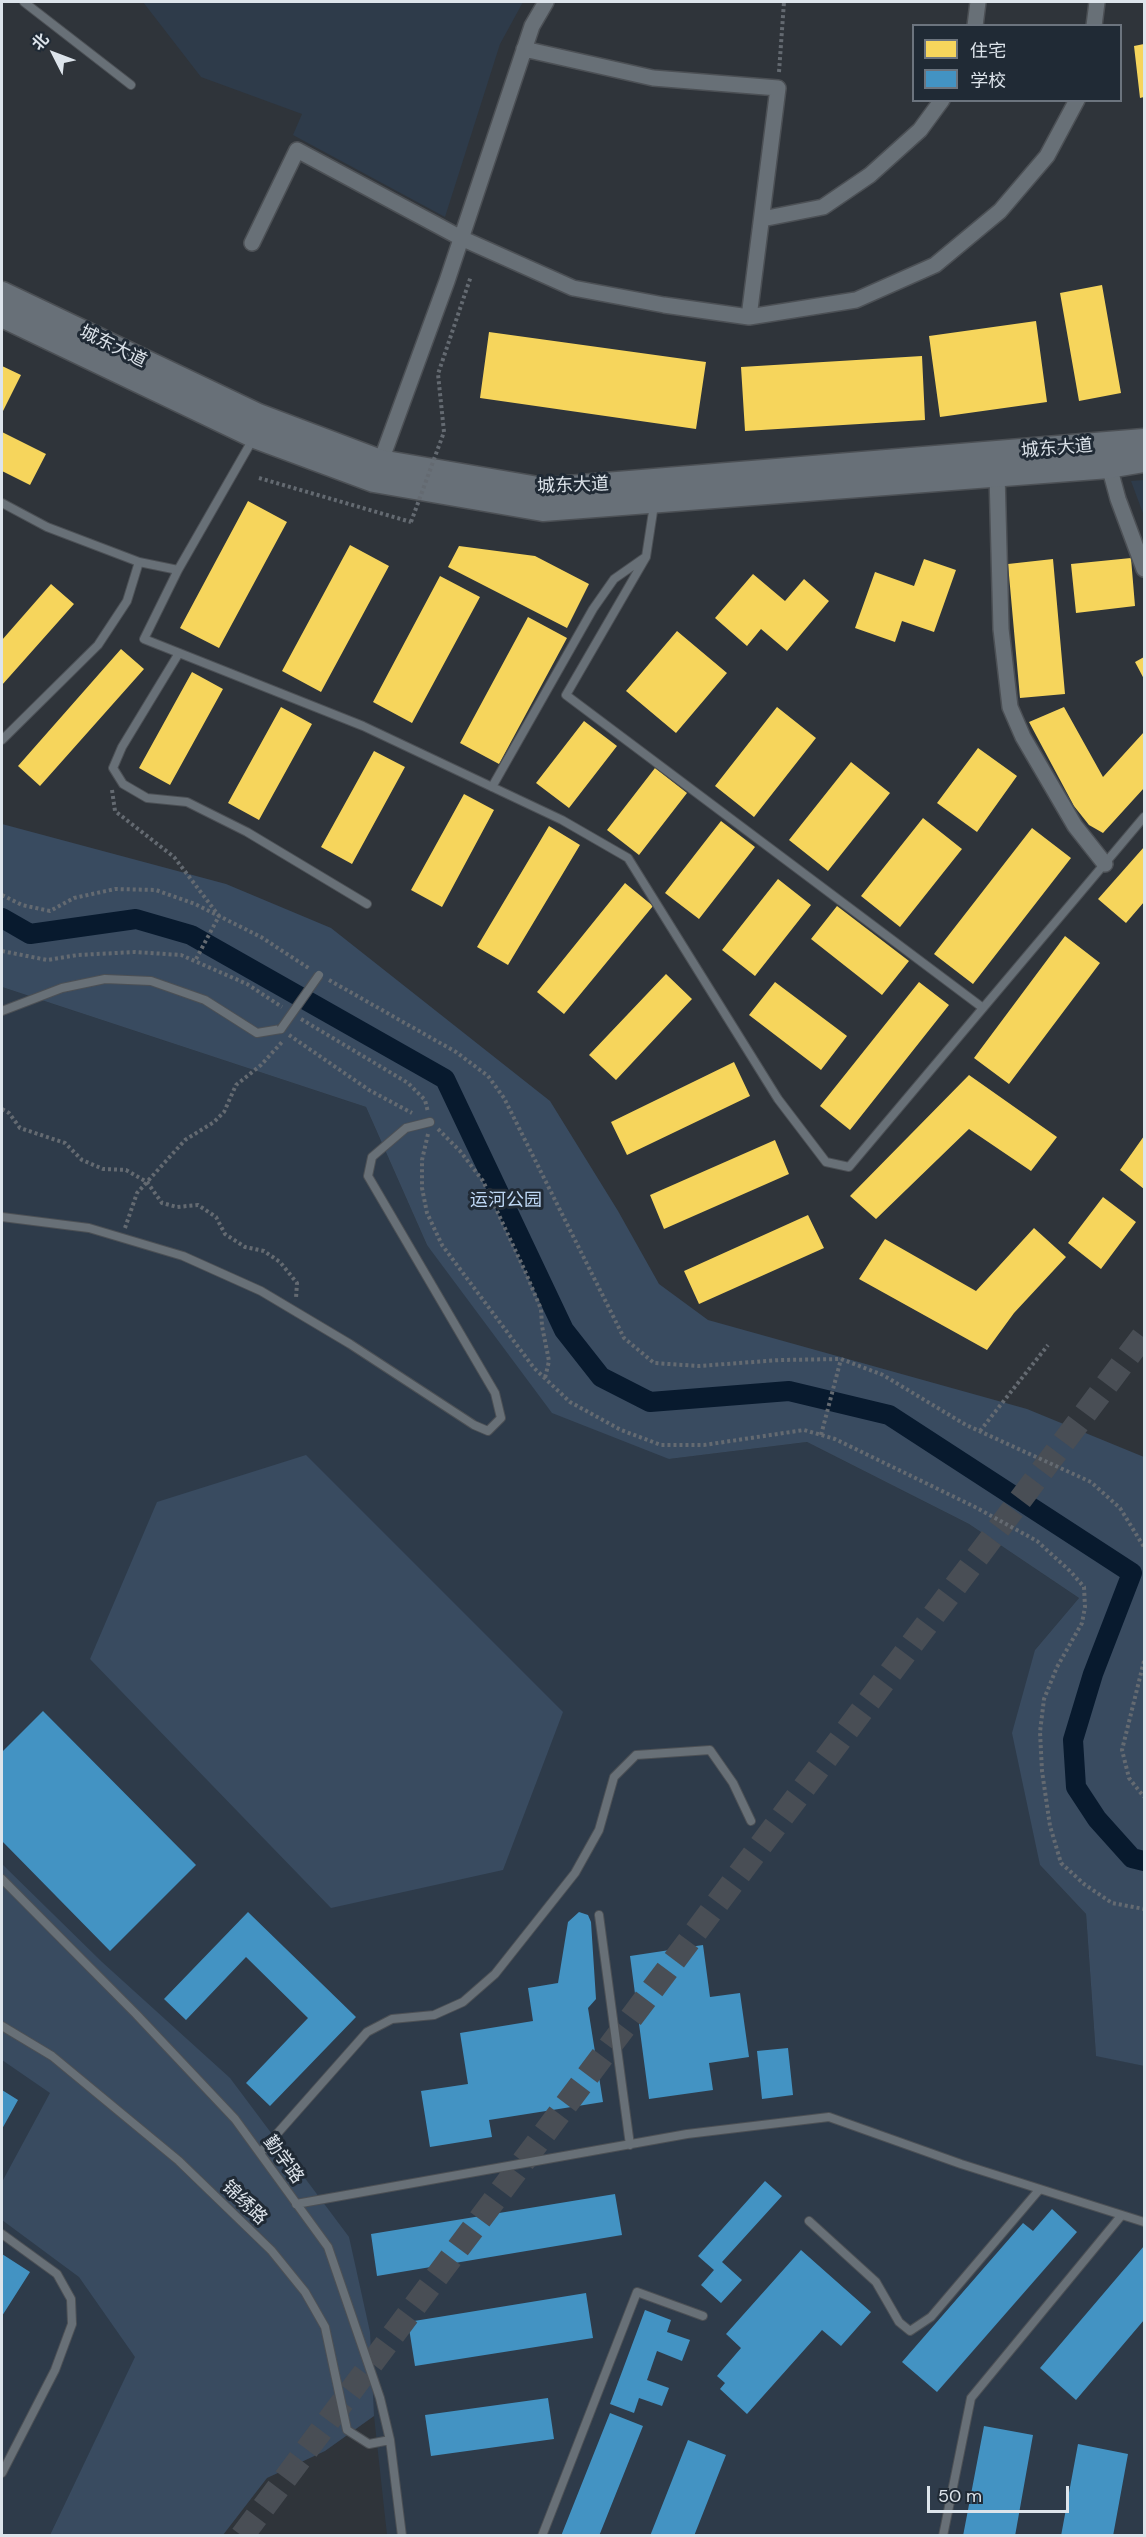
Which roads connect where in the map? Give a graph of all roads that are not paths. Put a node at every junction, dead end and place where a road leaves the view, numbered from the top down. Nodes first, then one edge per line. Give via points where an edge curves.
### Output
1 (24, 2) edge
2 (546, 2) edge
3 (978, 2) edge
4 (1097, 2) edge
5 (975, 24) edge
6 (1094, 24) edge
7 (524, 49) junction
8 (131, 85) dead end
9 (941, 102) edge
10 (1076, 102) edge
11 (762, 219) junction
12 (461, 238) junction
13 (252, 243) dead end
14 (2, 294) edge
15 (2, 315) edge
16 (749, 317) junction
17 (255, 436) junction
18 (1144, 441) edge
19 (1144, 460) edge
20 (1109, 466) junction
21 (377, 471) junction
22 (997, 473) junction
23 (655, 500) junction
24 (2, 503) edge
25 (646, 557) junction
26 (140, 562) junction
27 (1144, 569) edge
28 (178, 570) junction
29 (179, 653) junction
30 (2, 740) edge
31 (492, 787) junction
32 (1144, 818) edge
33 (1105, 864) junction
34 (367, 904) dead end
35 (319, 975) road end
36 (983, 1008) junction
37 (2, 1011) edge
38 (430, 1122) road end
39 (2, 1217) edge
40 (751, 1821) dead end
41 (2, 1879) edge
42 (599, 1915) dead end
43 (2, 2026) edge
44 (630, 2145) junction
45 (260, 2153) junction
46 (1039, 2190) junction
47 (296, 2204) junction
48 (1121, 2216) junction
49 (809, 2221) dead end
50 (1144, 2222) edge
51 (2, 2234) edge
52 (704, 2316) dead end
53 (390, 2440) junction
54 (2, 2473) edge
55 (402, 2535) edge
56 (542, 2535) edge
57 (943, 2535) edge

1 - 8 lane
2 - 7 street
3 - 5 street
4 - 6 street
7 - 11 street via 653,78 778,88
7 - 12 street
9 - 11 street via 920,130 870,175 823,207
10 - 16 street via 1047,156 1000,211 935,265 856,300
11 - 16 street
12 - 13 street via 297,150
12 - 16 street via 573,288
12 - 21 street
14 - 21 main road, 城东大道
15 - 17 main road, 城东大道
17 - 21 main road, 城东大道
17 - 28 lane
18 - 21 main road, 城东大道 via 544,490
19 - 20 main road, 城东大道
20 - 22 main road, 城东大道
20 - 27 street
21 - 23 main road, 城东大道 via 543,509
22 - 23 main road, 城东大道
22 - 33 street via 1001,629 1010,707 1075,826
23 - 25 lane
24 - 26 lane via 47,527
25 - 31 lane via 614,579 593,609
25 - 36 lane via 566,694
26 - 28 lane
26 - 30 lane via 127,601 98,645
28 - 29 lane via 144,639
29 - 31 lane via 363,726
29 - 34 lane via 113,768 123,784 147,798 187,802 247,832
31 - 36 lane via 562,820 628,858 778,1099 826,1162 849,1167
32 - 33 lane
33 - 36 lane
35 - 37 lane, bridge via 281,1029 257,1033 205,1000 151,981 95,981 62,988
38 - 39 lane via 406,1128 372,1157 368,1176 495,1394 501,1418 488,1431 261,1291 183,1256 89,1228
40 - 45 lane via 733,1783 710,1750 636,1755 614,1777 599,1830 575,1873 495,1974 463,2002 434,2015 392,2019 367,2032
41 - 45 lane, 勤学路 via 159,2038 235,2119
42 - 44 lane
43 - 53 lane, 锦绣路 via 52,2056 179,2161 270,2250 305,2292 325,2327 346,2430 369,2444
44 - 46 lane via 830,2117
44 - 47 lane
45 - 47 lane, 勤学路
46 - 48 lane
46 - 49 lane via 931,2317 910,2331 899,2322 876,2282
47 - 53 lane, 勤学路 via 328,2247 380,2398
48 - 50 lane
48 - 57 lane via 971,2398
51 - 54 lane via 57,2274 72,2299 72,2324 56,2370
52 - 56 lane via 637,2292
53 - 55 lane, 勤学路

